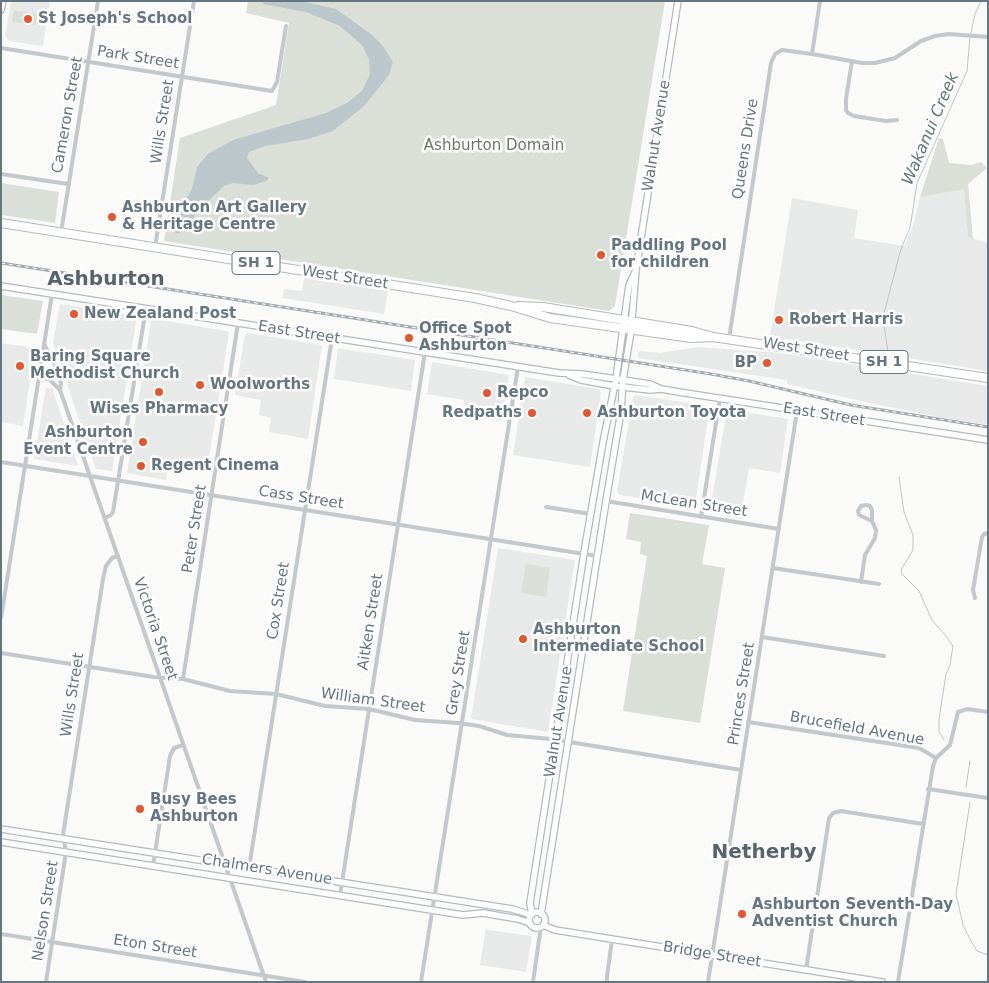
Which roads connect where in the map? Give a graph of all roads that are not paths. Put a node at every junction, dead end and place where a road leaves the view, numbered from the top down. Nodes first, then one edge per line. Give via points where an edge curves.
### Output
1 (2, 1) edge
2 (98, 1) edge
3 (194, 1) edge
4 (678, 1) edge
5 (820, 1) edge
6 (1, 10) edge
7 (286, 26) dead end
8 (988, 37) edge
9 (1, 48) edge
10 (812, 54) junction
11 (852, 61) junction
12 (88, 62) junction
13 (182, 76) junction
14 (897, 120) dead end
15 (1, 174) edge
16 (68, 184) junction
17 (1, 223) edge
18 (61, 233) junction
19 (155, 247) junction
20 (1, 286) edge
21 (52, 294) junction
22 (511, 306) junction
23 (146, 308) junction
24 (628, 320) junction
25 (238, 323) junction
26 (627, 330) junction
27 (713, 337) junction
28 (332, 338) junction
29 (729, 339) junction
30 (44, 344) junction
31 (425, 352) junction
32 (518, 367) junction
33 (56, 370) junction
34 (567, 374) junction
35 (39, 378) junction
36 (988, 378) edge
37 (616, 379) junction
38 (49, 380) junction
39 (623, 380) junction
40 (614, 386) junction
41 (623, 387) junction
42 (661, 389) junction
43 (60, 390) junction
44 (720, 398) junction
45 (797, 410) junction
46 (988, 440) edge
47 (603, 442) junction
48 (616, 444) junction
49 (1, 462) edge
50 (25, 465) junction
51 (90, 476) junction
52 (118, 480) junction
53 (211, 495) junction
54 (606, 501) junction
55 (546, 507) dead end
56 (304, 510) junction
57 (591, 514) junction
58 (701, 517) junction
59 (105, 518) junction
60 (872, 521) junction
61 (398, 524) junction
62 (779, 529) junction
63 (988, 533) edge
64 (491, 539) junction
65 (584, 553) junction
66 (118, 556) junction
67 (597, 556) junction
68 (773, 568) junction
69 (861, 582) junction
70 (879, 584) dead end
71 (975, 598) dead end
72 (1, 618) edge
73 (762, 637) junction
74 (1, 653) edge
75 (884, 656) dead end
76 (89, 667) junction
77 (160, 677) junction
78 (183, 679) junction
79 (276, 694) junction
80 (369, 708) junction
81 (988, 712) edge
82 (748, 722) junction
83 (462, 723) junction
84 (556, 740) junction
85 (569, 742) junction
86 (183, 745) junction
87 (936, 758) junction
88 (741, 770) junction
89 (928, 789) junction
90 (988, 798) edge
91 (923, 824) junction
92 (1, 829) edge
93 (63, 841) junction
94 (1, 842) edge
95 (66, 852) junction
96 (155, 853) junction
97 (224, 864) junction
98 (153, 866) junction
99 (249, 868) junction
100 (229, 877) junction
101 (342, 882) junction
102 (340, 895) junction
103 (435, 897) junction
104 (530, 903) junction
105 (512, 909) junction
106 (433, 910) junction
107 (532, 914) junction
108 (542, 914) junction
109 (530, 923) junction
110 (541, 926) junction
111 (1, 934) edge
112 (612, 940) junction
113 (52, 942) junction
114 (712, 955) junction
115 (806, 970) junction
116 (264, 975) junction
117 (46, 982) edge
118 (266, 982) edge
119 (305, 982) edge
120 (421, 982) edge
121 (533, 982) edge
122 (607, 982) edge
123 (708, 982) edge
124 (882, 982) edge
125 (898, 982) edge

1 - 6 street
2 - 12 street, Cameron Street
3 - 13 street, Wills Street
4 - 24 street, Walnut Avenue
5 - 10 street
7 - 13 street, Park Street via 277,82 272,91
8 - 11 street via 935,36 887,60 870,63
9 - 12 street, Park Street
10 - 11 street
10 - 29 street, Queens Drive via 782,50 771,62
11 - 14 street via 846,99 848,113 886,121
12 - 13 street, Park Street
12 - 16 street, Cameron Street
13 - 19 street, Wills Street
15 - 16 street
16 - 18 street, Cameron Street
17 - 18 highway, West Street / SH 1
18 - 19 highway, West Street / SH 1
19 - 22 highway, West Street / SH 1
20 - 21 street, East Street
21 - 23 street, East Street
21 - 30 street
22 - 24 highway, West Street / SH 1 via 543,307
22 - 26 highway, West Street / SH 1 via 550,318
23 - 25 street, East Street
23 - 52 street
24 - 26 street, Walnut Avenue
24 - 27 highway, West Street / SH 1
25 - 28 street, East Street
25 - 53 street, Peter Street
26 - 27 highway, West Street / SH 1 via 691,338
26 - 37 street, Walnut Avenue
26 - 39 street, Walnut Avenue
27 - 29 highway, West Street / SH 1
28 - 31 street, East Street
28 - 56 street, Cox Street
29 - 36 highway, West Street / SH 1
30 - 33 street, Victoria Street
30 - 35 street
31 - 32 street, East Street
31 - 61 street, Aitken Street
32 - 34 street, East Street
32 - 64 street, Grey Street
33 - 38 street
33 - 43 street, Victoria Street
34 - 37 street, East Street
34 - 40 street, East Street
35 - 38 street
35 - 50 street
37 - 39 street, East Street
37 - 40 street, Walnut Avenue
38 - 43 street, Victoria Street
39 - 41 street, Walnut Avenue
39 - 42 street, East Street
40 - 41 street, East Street
40 - 47 street, Walnut Avenue
41 - 42 street, East Street
41 - 48 street, Walnut Avenue
42 - 44 street, East Street
43 - 51 street, Victoria Street
44 - 45 street, East Street
44 - 58 street
45 - 46 street, East Street
45 - 62 street, Princes Street
47 - 48 street
47 - 57 street, Walnut Avenue
48 - 54 street, Walnut Avenue
49 - 50 street, Cass Street
50 - 51 street, Cass Street
50 - 72 street
51 - 52 street, Cass Street
51 - 59 street, Victoria Street
52 - 53 street, Cass Street
52 - 59 street via 113,512
53 - 56 street, Cass Street
53 - 78 street, Peter Street
54 - 58 street, McLean Street
54 - 67 street, Walnut Avenue
55 - 57 street
56 - 61 street, Cass Street
56 - 79 street, Cox Street
57 - 65 street, Walnut Avenue
58 - 62 street, McLean Street
59 - 66 street, Victoria Street
60 - 60 street via 859,515 861,506 870,506
60 - 69 street via 875,538 865,555
61 - 64 street, Cass Street
61 - 80 street, Aitken Street
62 - 68 street, Princes Street
63 - 71 street via 982,537 973,590
64 - 65 street, Cass Street
64 - 83 street, Grey Street
65 - 67 street, Cass Street
65 - 84 street, Walnut Avenue
66 - 76 street, Wills Street via 108,562 104,570
66 - 77 street, Victoria Street
67 - 85 street, Walnut Avenue
68 - 69 street
68 - 73 street, Princes Street
69 - 70 street
73 - 75 street
73 - 82 street, Princes Street
74 - 76 street, William Street
76 - 77 street, William Street
76 - 93 street, Wills Street
77 - 78 street, William Street
77 - 86 street, Victoria Street
78 - 79 street, William Street via 230,691
79 - 80 street, William Street via 325,706
79 - 99 street, Cox Street
80 - 83 street, William Street via 415,720
80 - 101 street, Aitken Street
81 - 87 street, Brucefield Avenue via 967,709 958,712 950,745
82 - 87 street, Brucefield Avenue via 919,748
82 - 88 street, Princes Street
83 - 84 street, William Street via 507,735
83 - 103 street, Grey Street
84 - 85 street, William Street
84 - 104 street, Walnut Avenue
85 - 88 street, William Street
85 - 108 street, Walnut Avenue
86 - 96 street via 174,748 170,756
86 - 97 street, Victoria Street
87 - 89 street
88 - 114 street, Princes Street
89 - 90 street
89 - 91 street
91 - 115 street via 833,812 829,818
91 - 125 street
92 - 93 street, Chalmers Avenue
93 - 95 street, Nelson Street
93 - 96 street, Chalmers Avenue
94 - 95 street, Chalmers Avenue
95 - 98 street, Chalmers Avenue
95 - 113 street, Nelson Street
96 - 97 street, Chalmers Avenue
96 - 98 street
97 - 99 street, Chalmers Avenue
97 - 100 street, Victoria Street
98 - 100 street, Chalmers Avenue
99 - 101 street, Chalmers Avenue
100 - 102 street, Chalmers Avenue
100 - 116 street, Victoria Street
101 - 102 street, Aitken Street
101 - 103 street, Chalmers Avenue
102 - 106 street, Chalmers Avenue
103 - 105 street, Chalmers Avenue
103 - 106 street, Grey Street
104 - 105 street via 523,908
104 - 107 street, Walnut Avenue
105 - 107 street, Chalmers Avenue
106 - 109 street, Chalmers Avenue via 462,915 483,914
106 - 120 street, Grey Street
107 - 108 street
107 - 109 street
108 - 110 street
109 - 110 street via 534,928
110 - 112 street, Bridge Street
110 - 121 street
111 - 113 street, Eton Street
112 - 114 street, Bridge Street
112 - 122 street
113 - 116 street, Eton Street
113 - 117 street, Nelson Street
114 - 115 street, Bridge Street
114 - 123 street, Princes Street
115 - 124 street, Bridge Street
116 - 118 street, Victoria Street
116 - 119 street, Eton Street

